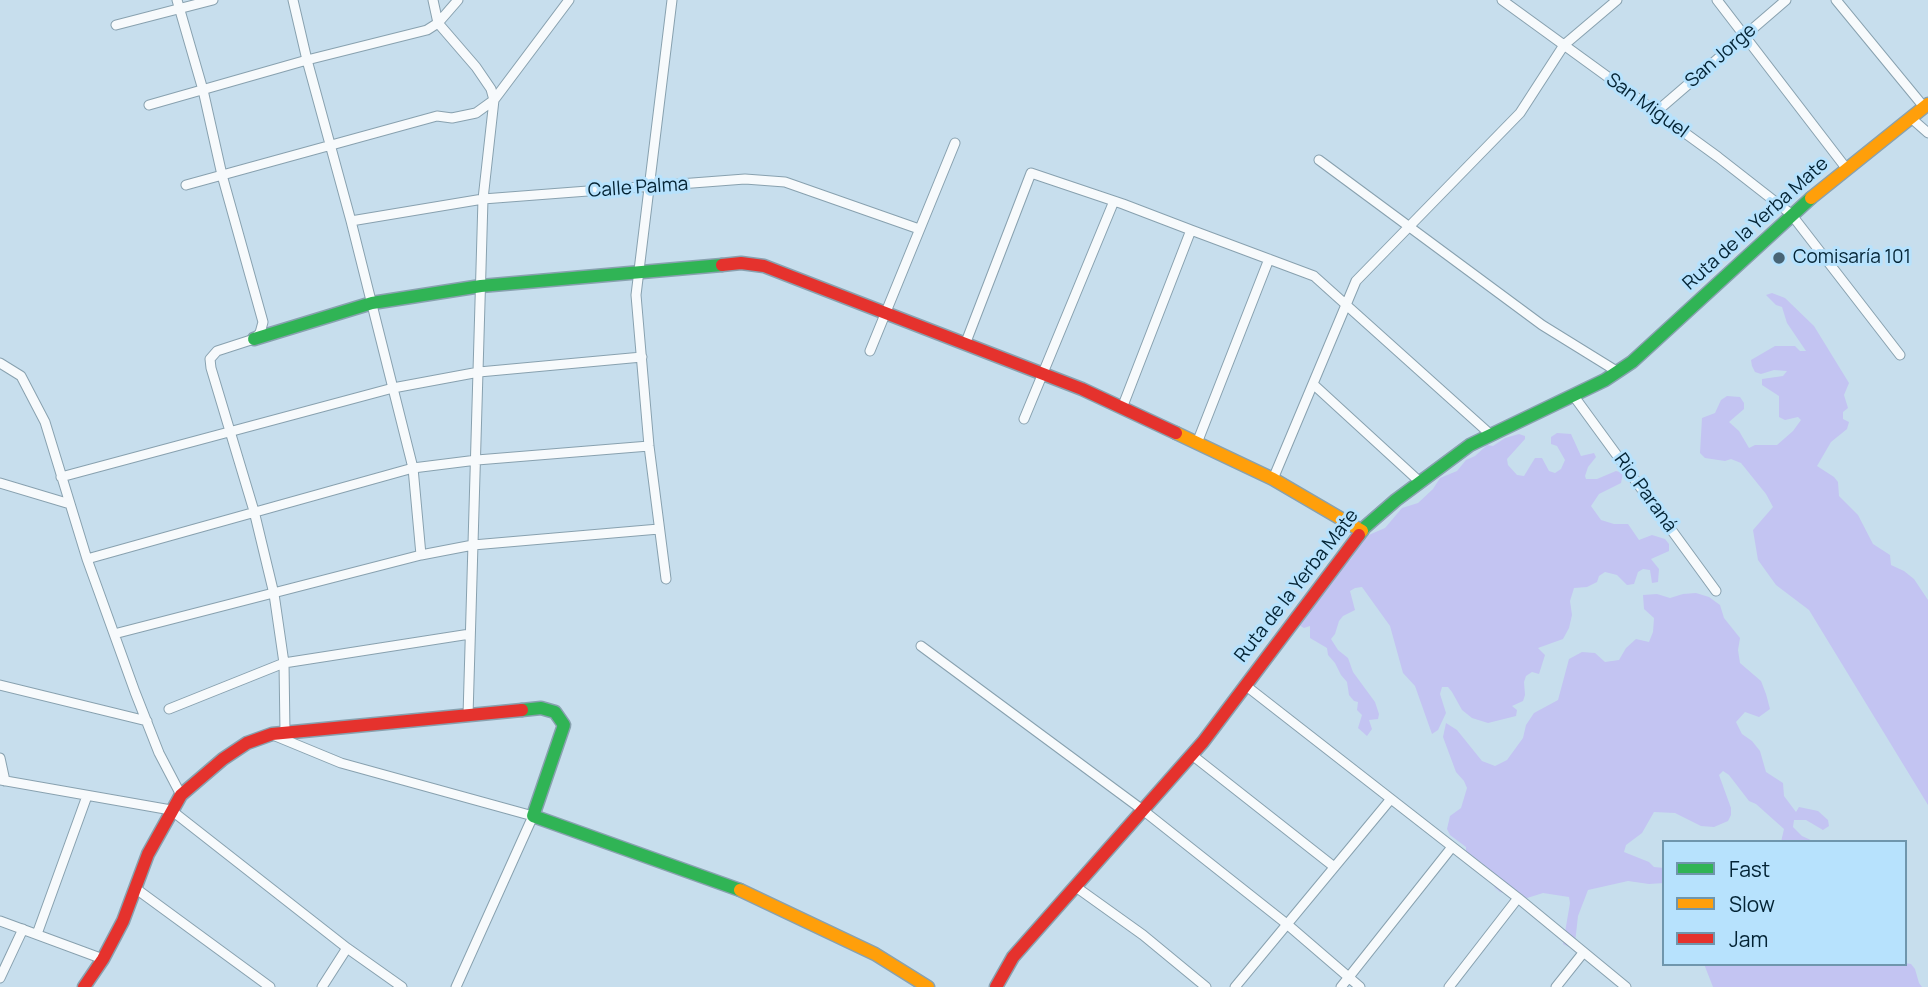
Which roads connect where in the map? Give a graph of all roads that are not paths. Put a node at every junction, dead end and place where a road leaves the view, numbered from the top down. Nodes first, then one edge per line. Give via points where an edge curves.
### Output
1 (214, 0) edge
2 (293, 0) edge
3 (433, 0) edge
4 (458, 0) edge
5 (569, 0) edge
6 (673, 0) edge
7 (1502, 0) edge
8 (1617, 0) edge
9 (1717, 0) edge
10 (1786, 0) edge
11 (1836, 0) edge
12 (179, 4) edge
13 (438, 23) junction
14 (116, 25) dead end
15 (1745, 34) junction
16 (1564, 45) junction
17 (307, 60) junction
18 (203, 90) junction
19 (494, 100) junction
20 (149, 105) dead end
21 (1926, 106) edge
22 (1656, 113) junction
23 (1911, 118) junction
24 (1928, 134) edge
25 (955, 143) dead end
26 (330, 145) junction
27 (1319, 160) dead end
28 (1846, 168) junction
29 (222, 175) junction
30 (186, 185) dead end
31 (651, 187) junction
32 (483, 199) junction
33 (1114, 201) junction
34 (1791, 214) junction
35 (351, 221) junction
36 (1409, 227) junction
37 (919, 229) junction
38 (1191, 230) junction
39 (1269, 259) junction
40 (639, 271) junction
41 (481, 286) junction
42 (372, 303) junction
43 (1347, 304) junction
44 (886, 312) junction
45 (254, 338) junction
46 (966, 342) junction
47 (870, 351) dead end
48 (1899, 355) dead end
49 (642, 357) junction
50 (0, 363) edge
51 (478, 372) junction
52 (1618, 372) junction
53 (1043, 373) junction
54 (1313, 384) junction
55 (393, 388) junction
56 (1573, 395) junction
57 (1122, 408) junction
58 (1024, 419) dead end
59 (230, 432) junction
60 (1490, 434) junction
61 (1197, 443) junction
62 (649, 446) junction
63 (477, 460) junction
64 (413, 468) junction
65 (61, 477) junction
66 (1273, 479) junction
67 (1420, 482) junction
68 (0, 483) edge
69 (70, 504) junction
70 (254, 511) junction
71 (659, 529) junction
72 (1362, 531) junction
73 (473, 545) junction
74 (421, 555) junction
75 (87, 559) junction
76 (666, 579) dead end
77 (1716, 591) dead end
78 (274, 594) junction
79 (114, 634) junction
80 (470, 634) junction
81 (922, 646) dead end
82 (284, 663) junction
83 (0, 685) edge
84 (1245, 685) junction
85 (169, 709) dead end
86 (468, 716) junction
87 (146, 721) junction
88 (278, 734) junction
89 (1192, 755) junction
90 (0, 758) edge
91 (3, 781) edge
92 (181, 795) junction
93 (87, 796) junction
94 (1390, 800) junction
95 (171, 810) junction
96 (1144, 811) junction
97 (533, 816) junction
98 (1452, 847) junction
99 (1333, 866) junction
100 (1076, 887) junction
101 (135, 888) junction
102 (1518, 898) junction
103 (0, 920) edge
104 (1288, 925) junction
105 (23, 929) junction
106 (37, 934) junction
107 (347, 948) junction
108 (1583, 953) junction
109 (103, 959) junction
110 (0, 978) edge
111 (1348, 978) junction
112 (84, 987) edge
113 (270, 987) edge
114 (322, 987) edge
115 (402, 987) edge
116 (456, 987) edge
117 (928, 987) edge
118 (996, 987) edge
119 (1206, 987) edge
120 (1235, 987) edge
121 (1341, 987) edge
122 (1360, 987) edge
123 (1449, 987) edge
124 (1556, 987) edge
125 (1626, 987) edge

1 - 12 street
2 - 17 street
3 - 13 street
4 - 13 street
5 - 19 street
6 - 31 street
7 - 16 street, San Miguel
8 - 16 street
9 - 15 street
10 - 15 street, San Jorge
11 - 21 street
12 - 14 street
12 - 18 street
13 - 17 street via 414,34
13 - 19 street via 476,67
15 - 22 street, San Jorge
15 - 28 street
16 - 22 street, San Miguel
16 - 36 street via 1520,113
17 - 18 street
17 - 26 street
18 - 20 street
18 - 29 street
19 - 26 street via 476,113 437,116
19 - 32 street
21 - 23 street, Ruta de la Yerba Mate
22 - 34 street, San Miguel
23 - 24 street
23 - 28 street, Ruta de la Yerba Mate
25 - 37 street
26 - 29 street
26 - 35 street
27 - 36 street
28 - 34 street, Ruta de la Yerba Mate
29 - 30 street
29 - 45 street via 262,314 260,332
31 - 32 street, Calle Palma
31 - 37 street, Calle Palma via 745,179 785,182
31 - 40 street
32 - 35 street, Calle Palma
32 - 41 street
33 - 38 street
33 - 46 street via 1031,173
33 - 53 street
34 - 48 street, San Miguel
34 - 52 street, Ruta de la Yerba Mate via 1650,348
35 - 42 street
36 - 43 street via 1356,281
36 - 52 street via 1542,325
37 - 44 street
38 - 39 street
38 - 57 street
39 - 43 street via 1314,276
39 - 61 street
40 - 41 street
40 - 44 street via 741,263 764,266
40 - 49 street via 636,295
41 - 42 street
41 - 51 street
42 - 45 street
42 - 55 street
43 - 54 street
43 - 60 street
44 - 46 street
44 - 47 street
45 - 59 street via 216,351 211,359
46 - 53 street
49 - 51 street
49 - 62 street
50 - 65 street via 21,376 34,397
51 - 55 street
51 - 63 street
52 - 56 street, Ruta de la Yerba Mate
53 - 57 street
53 - 58 street
54 - 66 street
54 - 67 street
55 - 59 street
55 - 64 street
56 - 60 street, Ruta de la Yerba Mate
56 - 77 street, Rio Paraná
57 - 61 street
59 - 65 street
59 - 70 street
60 - 67 street, Ruta de la Yerba Mate
61 - 66 street
62 - 63 street
62 - 71 street
63 - 64 street
63 - 73 street
64 - 70 street
64 - 74 street
65 - 69 street
66 - 72 street
67 - 72 street, Ruta de la Yerba Mate
68 - 69 street
69 - 75 street
70 - 75 street
70 - 78 street
71 - 73 street
71 - 76 street
72 - 84 street, Ruta de la Yerba Mate
73 - 74 street
73 - 80 street
74 - 78 street
75 - 79 street
78 - 79 street
78 - 82 street
79 - 87 street
80 - 82 street
80 - 86 street
81 - 96 street
82 - 85 street
82 - 88 street
83 - 87 street
84 - 89 street, Ruta de la Yerba Mate
84 - 94 street
86 - 88 street
86 - 97 street via 541,708 555,712 564,725
87 - 92 street
88 - 92 street via 247,743
88 - 97 street via 341,763
89 - 96 street, Ruta de la Yerba Mate
89 - 99 street
90 - 91 street
91 - 93 street
92 - 95 street
93 - 95 street
93 - 106 street
94 - 98 street
94 - 99 street
95 - 101 street
95 - 107 street
96 - 100 street, Ruta de la Yerba Mate
96 - 104 street
97 - 116 street
97 - 117 street via 738,889 864,948
98 - 102 street
98 - 111 street
99 - 104 street
100 - 118 street, Ruta de la Yerba Mate via 1013,957
100 - 119 street
101 - 109 street
101 - 113 street
102 - 108 street
102 - 123 street
103 - 105 street
104 - 111 street
104 - 120 street
105 - 106 street
105 - 110 street
106 - 109 street
107 - 114 street
107 - 115 street
108 - 124 street
108 - 125 street
109 - 112 street
111 - 121 street
111 - 122 street

